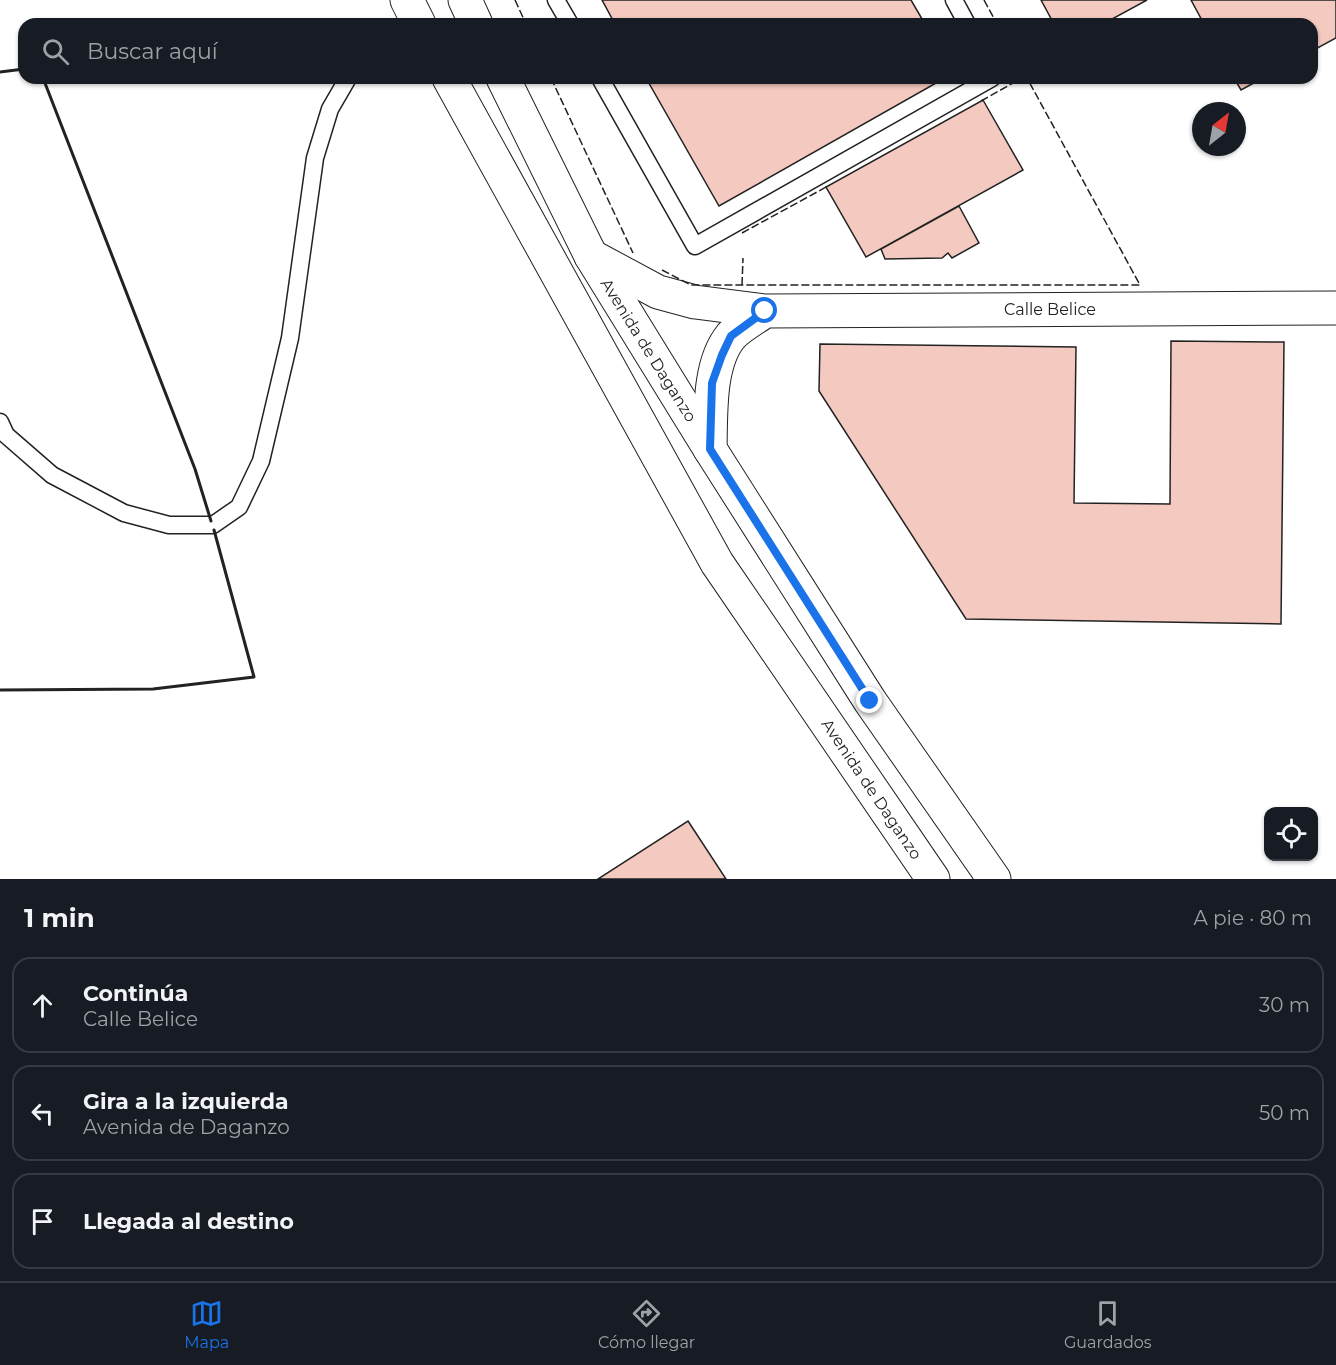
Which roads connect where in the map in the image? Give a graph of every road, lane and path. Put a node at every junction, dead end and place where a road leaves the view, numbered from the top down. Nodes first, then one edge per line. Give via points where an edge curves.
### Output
1 (465, 0) edge
2 (556, 0) edge
3 (954, 0) edge
4 (473, 18) edge
5 (566, 18) edge
6 (964, 18) edge
7 (345, 84) edge
8 (452, 84) edge
9 (506, 84) edge
10 (603, 84) edge
11 (981, 84) edge
12 (591, 256) junction
13 (1336, 308) edge
14 (765, 311) junction
15 (0, 422) edge
16 (710, 449) junction
17 (909, 844) junction
18 (918, 879) edge
19 (933, 879) edge
20 (994, 879) edge

1 - 4 main road
2 - 5 lane
3 - 6 lane
7 - 15 lane via 330,109 315,158 290,338 261,461 239,507 213,525 168,525 124,513 52,474 6,435
8 - 17 main road, Avenida de Daganzo via 717,563
9 - 12 main road, Avenida de Daganzo
10 - 11 lane via 695,246
12 - 14 main road, Calle Belice via 658,292 695,302
12 - 16 main road, Avenida de Daganzo
13 - 14 main road, Calle Belice
14 - 16 main road via 731,336 722,355 712,383
16 - 20 main road, Avenida de Daganzo via 870,701
17 - 18 lane
17 - 19 main road, Avenida de Daganzo

